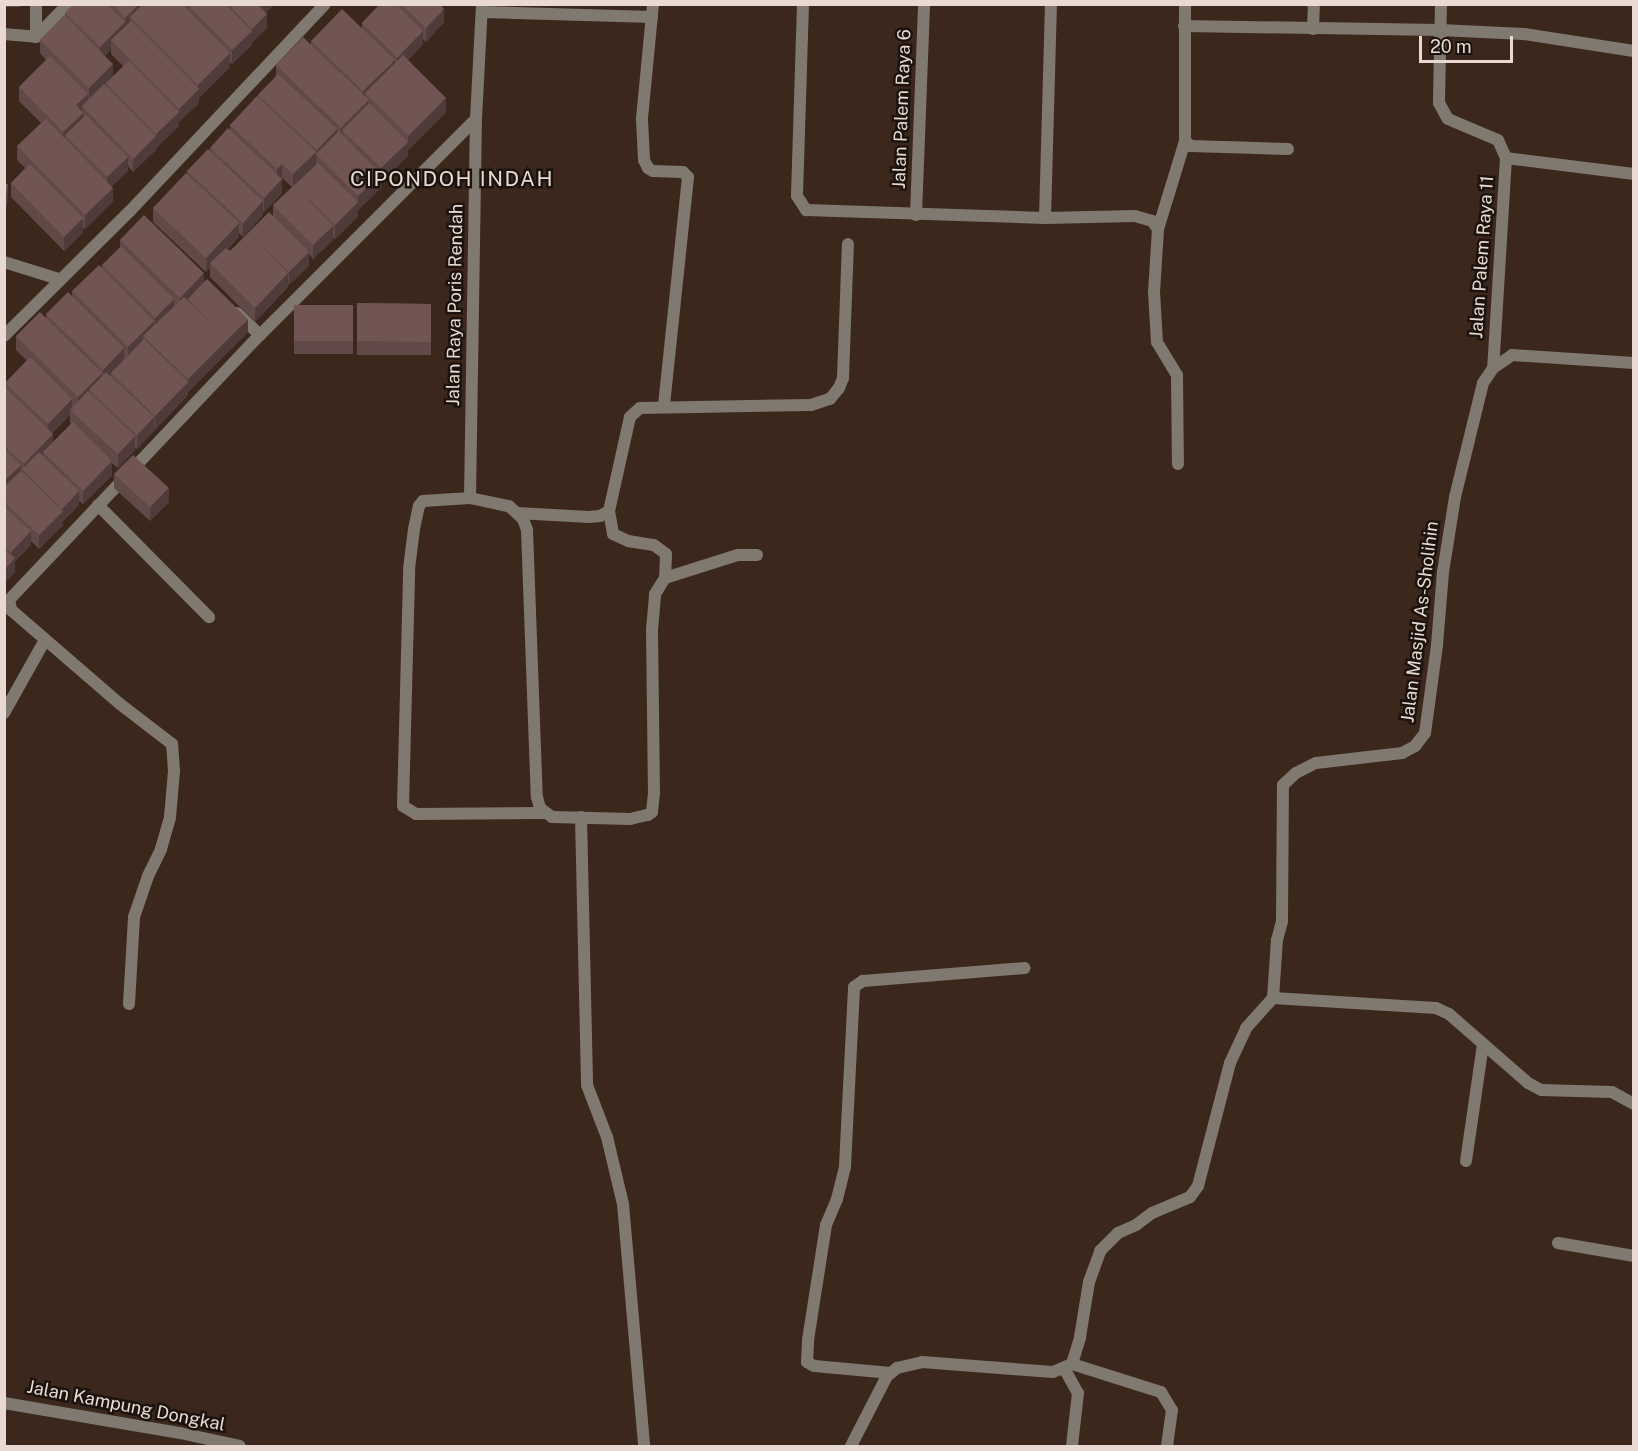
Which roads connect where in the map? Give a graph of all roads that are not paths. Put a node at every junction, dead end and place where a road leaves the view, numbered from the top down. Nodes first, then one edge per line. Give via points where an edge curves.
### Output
1 (36, 4) edge
2 (68, 4) edge
3 (325, 4) edge
4 (803, 4) edge
5 (924, 4) edge
6 (1051, 4) edge
7 (1185, 4) edge
8 (1314, 4) edge
9 (1441, 4) edge
10 (482, 8) edge
11 (652, 11) edge
12 (1184, 26) junction
13 (1314, 29) junction
14 (1440, 30) junction
15 (4, 34) edge
16 (36, 37) junction
17 (1634, 51) edge
18 (476, 119) junction
19 (1185, 141) junction
20 (1288, 149) dead end
21 (1506, 158) junction
22 (1634, 174) edge
23 (916, 215) junction
24 (1046, 218) junction
25 (1158, 229) junction
26 (848, 244) dead end
27 (4, 262) edge
28 (59, 279) junction
29 (227, 304) edge
30 (260, 335) junction
31 (4, 336) edge
32 (1634, 363) edge
33 (1493, 368) junction
34 (664, 407) junction
35 (1178, 464) dead end
36 (470, 498) junction
37 (98, 506) junction
38 (609, 511) junction
39 (517, 513) junction
40 (757, 555) dead end
41 (665, 578) junction
42 (7, 604) edge
43 (209, 617) dead end
44 (45, 640) junction
45 (4, 713) edge
46 (545, 813) junction
47 (581, 818) junction
48 (1024, 968) dead end
49 (1273, 998) junction
50 (129, 1004) dead end
51 (1483, 1044) junction
52 (1634, 1104) edge
53 (1466, 1161) dead end
54 (1558, 1243) dead end
55 (1634, 1256) edge
56 (1068, 1366) junction
57 (891, 1373) junction
58 (4, 1403) edge
59 (240, 1446) edge
60 (644, 1446) edge
61 (851, 1446) edge
62 (1072, 1446) edge
63 (1167, 1446) edge

1 - 16 street
2 - 16 street
3 - 28 street via 134,215
4 - 23 street via 797,195 806,210
5 - 23 street, Jalan Palem Raya 6
6 - 24 street
7 - 12 street
8 - 13 street
9 - 14 street, Jalan Palem Raya 11
10 - 11 street
10 - 18 street, Jalan Raya Poris Rendah
11 - 34 street via 642,119 644,160 648,168 683,172 688,177
12 - 13 street
12 - 19 street
13 - 14 street
14 - 17 street via 1524,34
14 - 21 street, Jalan Palem Raya 11 via 1439,103 1448,119 1498,140
15 - 16 street
18 - 30 street
18 - 36 street, Jalan Raya Poris Rendah
19 - 20 street via 1191,146
19 - 25 street
21 - 22 street
21 - 33 street, Jalan Palem Raya 11
23 - 24 street
24 - 25 street via 1136,216 1152,221
25 - 35 street via 1156,342 1177,375
26 - 34 street via 843,378 830,399 811,405
27 - 28 street
28 - 31 street
29 - 30 street
30 - 37 street
32 - 33 street via 1512,356
33 - 49 street, Jalan Masjid As-Sholihin via 1483,383 1455,497 1425,733 1415,746 1402,753 1316,763 1296,773 1284,785 1282,921
34 - 38 street via 640,408 630,417
36 - 39 street via 509,507
36 - 46 street via 423,501 414,529 409,569 403,806 416,814
37 - 42 street
37 - 43 street
38 - 39 street via 589,517
38 - 41 street via 613,534 654,545 666,554
39 - 46 street via 527,530 537,789 540,808
40 - 41 street via 738,555
41 - 47 street via 655,594 652,630 654,807 640,818
42 - 44 street
44 - 45 street
44 - 50 street via 172,744 170,817 134,917
46 - 47 street via 552,818
47 - 60 street via 587,1085 607,1137 623,1204
48 - 57 street via 863,981 854,987 845,1166 826,1225 807,1362 814,1366
49 - 51 street via 1436,1008 1449,1014
49 - 56 street via 1246,1028 1230,1063 1198,1186 1190,1197 1118,1233 1100,1251 1089,1282 1080,1337
51 - 52 street via 1541,1090 1612,1092
51 - 53 street
54 - 55 street
56 - 57 street via 1053,1372 922,1362
56 - 62 street via 1078,1393
56 - 63 street via 1161,1392 1172,1410
57 - 61 street
58 - 59 street, Jalan Kampung Dongkal

